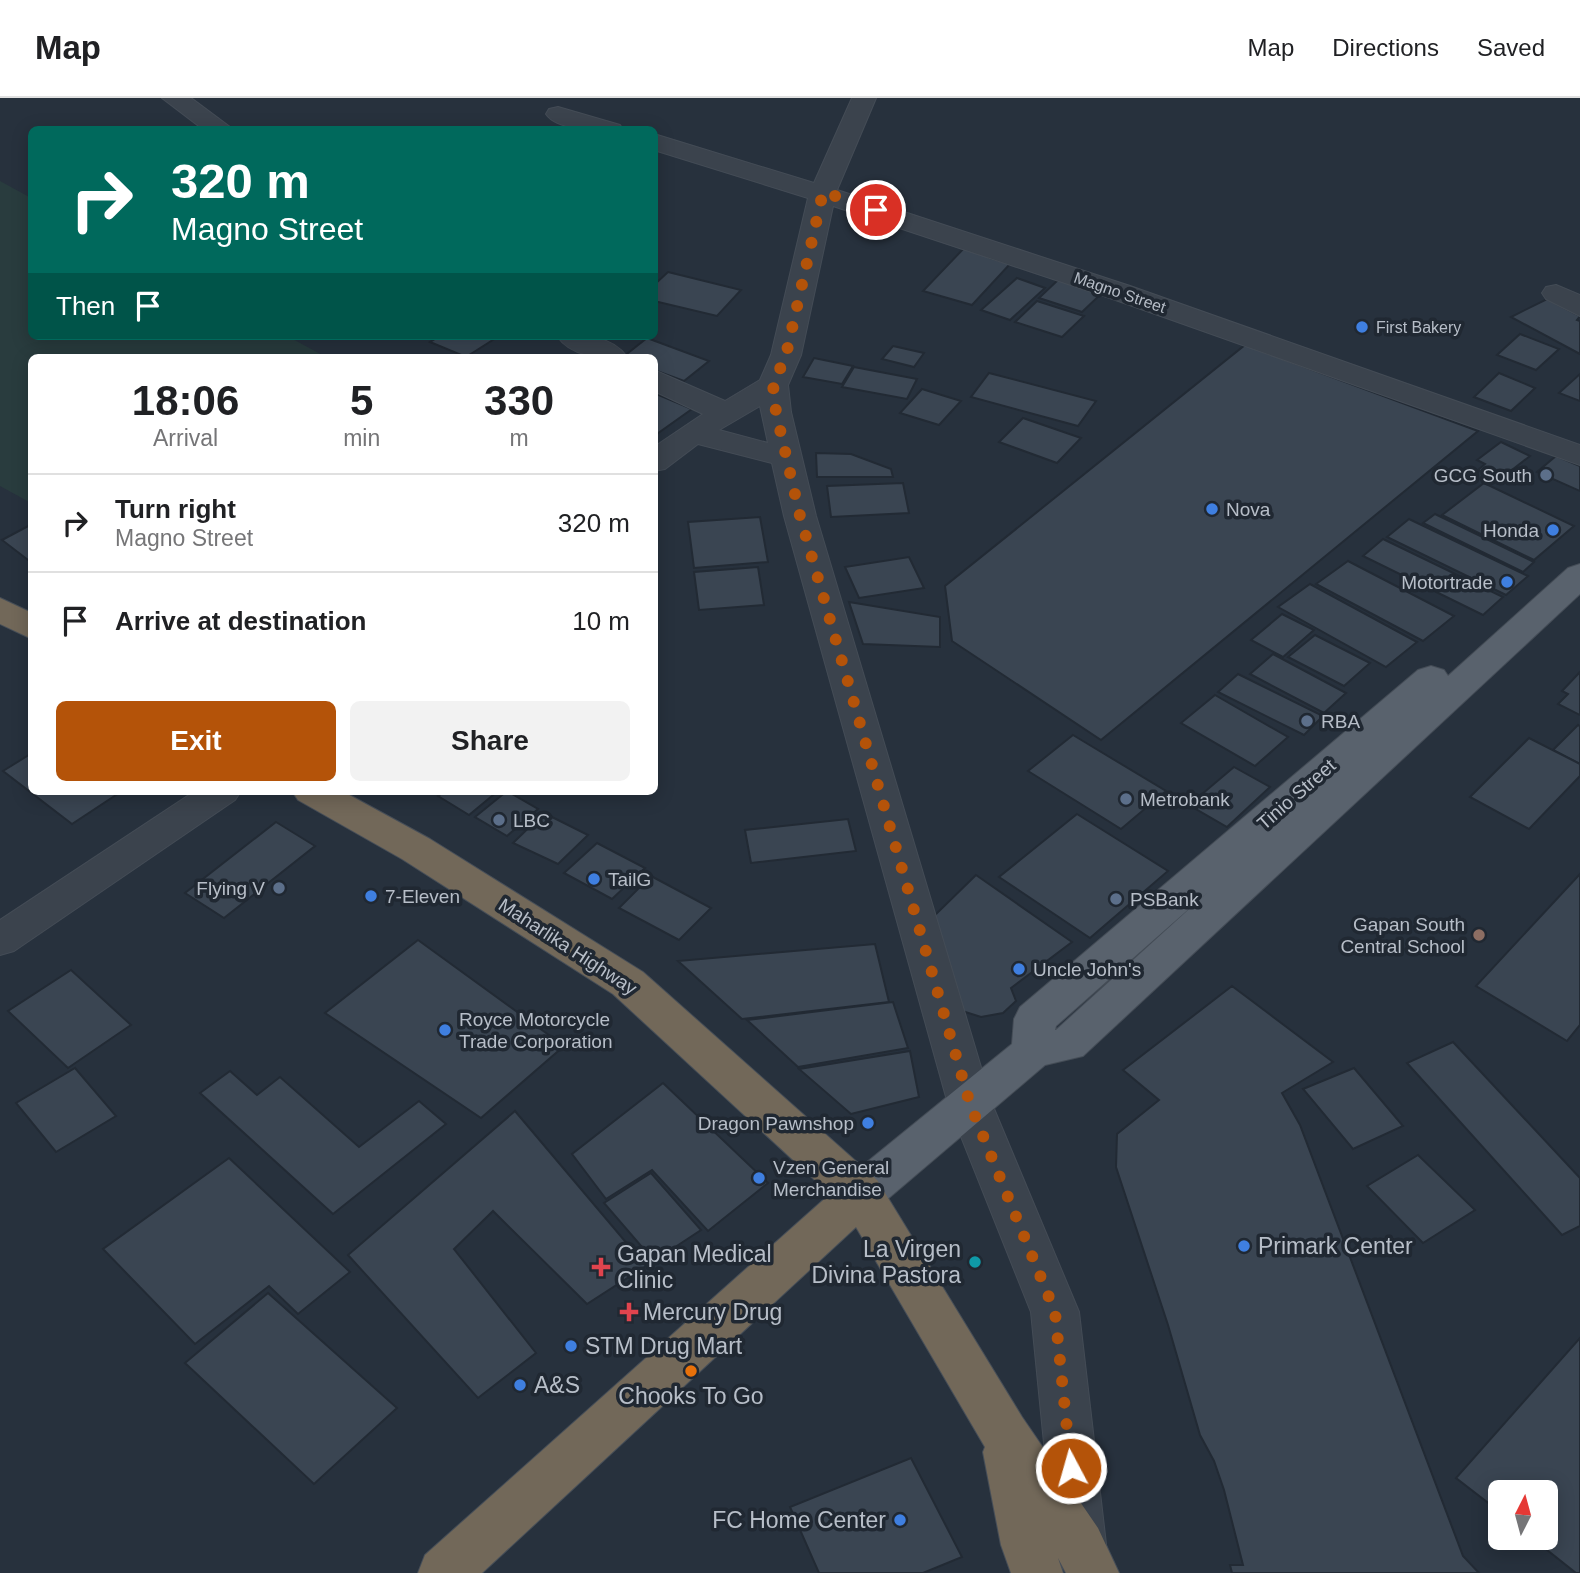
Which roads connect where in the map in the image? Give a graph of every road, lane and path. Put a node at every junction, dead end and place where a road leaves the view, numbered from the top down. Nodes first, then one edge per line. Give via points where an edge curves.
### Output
1 (174, 98) edge
2 (864, 98) edge
3 (558, 114) dead end
4 (216, 126) edge
5 (598, 126) edge
6 (658, 143) edge
7 (823, 192) junction
8 (580, 340) edge
9 (606, 354) edge
10 (658, 381) edge
11 (773, 385) junction
12 (726, 413) junction
13 (693, 433) junction
14 (1580, 456) edge
15 (785, 457) junction
16 (658, 459) edge
17 (1580, 548) edge
18 (1580, 575) edge
19 (0, 609) edge
20 (28, 626) edge
21 (216, 795) edge
22 (318, 795) edge
23 (0, 940) edge
24 (1033, 1051) junction
25 (970, 1104) junction
26 (861, 1194) junction
27 (1004, 1433) junction
28 (1086, 1559) edge
29 (444, 1573) edge
30 (1037, 1573) edge

1 - 4 street
2 - 7 street
3 - 5 street
6 - 7 street, Magno Street
7 - 11 street via 786,355
7 - 14 street, Magno Street via 1296,351
8 - 9 street
10 - 12 street
11 - 12 street
11 - 15 street
12 - 13 street
13 - 15 street
13 - 16 street
15 - 25 street
17 - 24 main road, Tinio Street via 1035,1019
18 - 24 main road, Tinio Street via 1068,1044
19 - 20 highway
21 - 23 street
22 - 26 highway, Maharlika Highway via 416,849 628,983
24 - 25 main road, Tinio Street
25 - 26 main road, Tinio Street
25 - 28 street via 1055,1312
26 - 27 highway, Maharlika Highway
26 - 29 highway
27 - 28 highway, Maharlika Highway
27 - 30 highway

